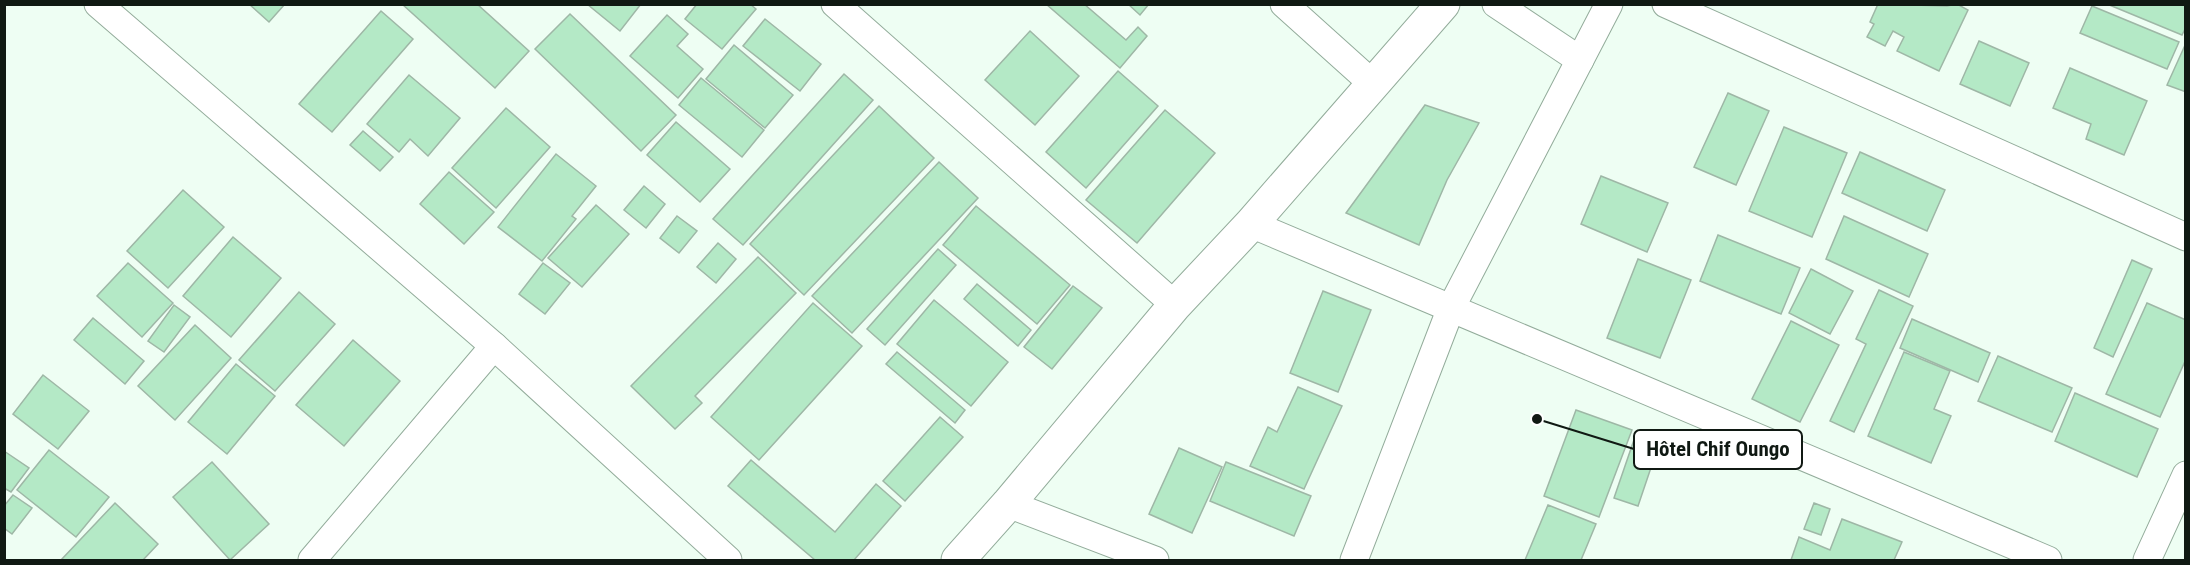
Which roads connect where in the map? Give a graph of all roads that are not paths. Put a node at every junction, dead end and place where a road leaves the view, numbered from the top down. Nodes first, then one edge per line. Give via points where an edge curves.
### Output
1 (98, 4) edge
2 (835, 4) edge
3 (1284, 4) edge
4 (1443, 4) edge
5 (1496, 4) edge
6 (1609, 4) edge
7 (1666, 4) edge
8 (1580, 60) junction
9 (1373, 84) junction
10 (1251, 224) junction
11 (2186, 237) edge
12 (1175, 305) junction
13 (1451, 308) junction
14 (494, 346) junction
15 (2186, 475) edge
16 (1008, 504) junction
17 (312, 561) edge
18 (728, 561) edge
19 (958, 561) edge
20 (1155, 561) edge
21 (1354, 561) edge
22 (2048, 561) edge
23 (2147, 561) edge

1 - 14 street
2 - 12 street
3 - 9 street
4 - 9 street
5 - 8 street
6 - 8 street
7 - 11 street
8 - 13 street
9 - 10 street
10 - 12 street
10 - 13 street
12 - 16 street
13 - 21 street
13 - 22 street
14 - 17 street
14 - 18 street
15 - 23 street
16 - 19 street
16 - 20 street

